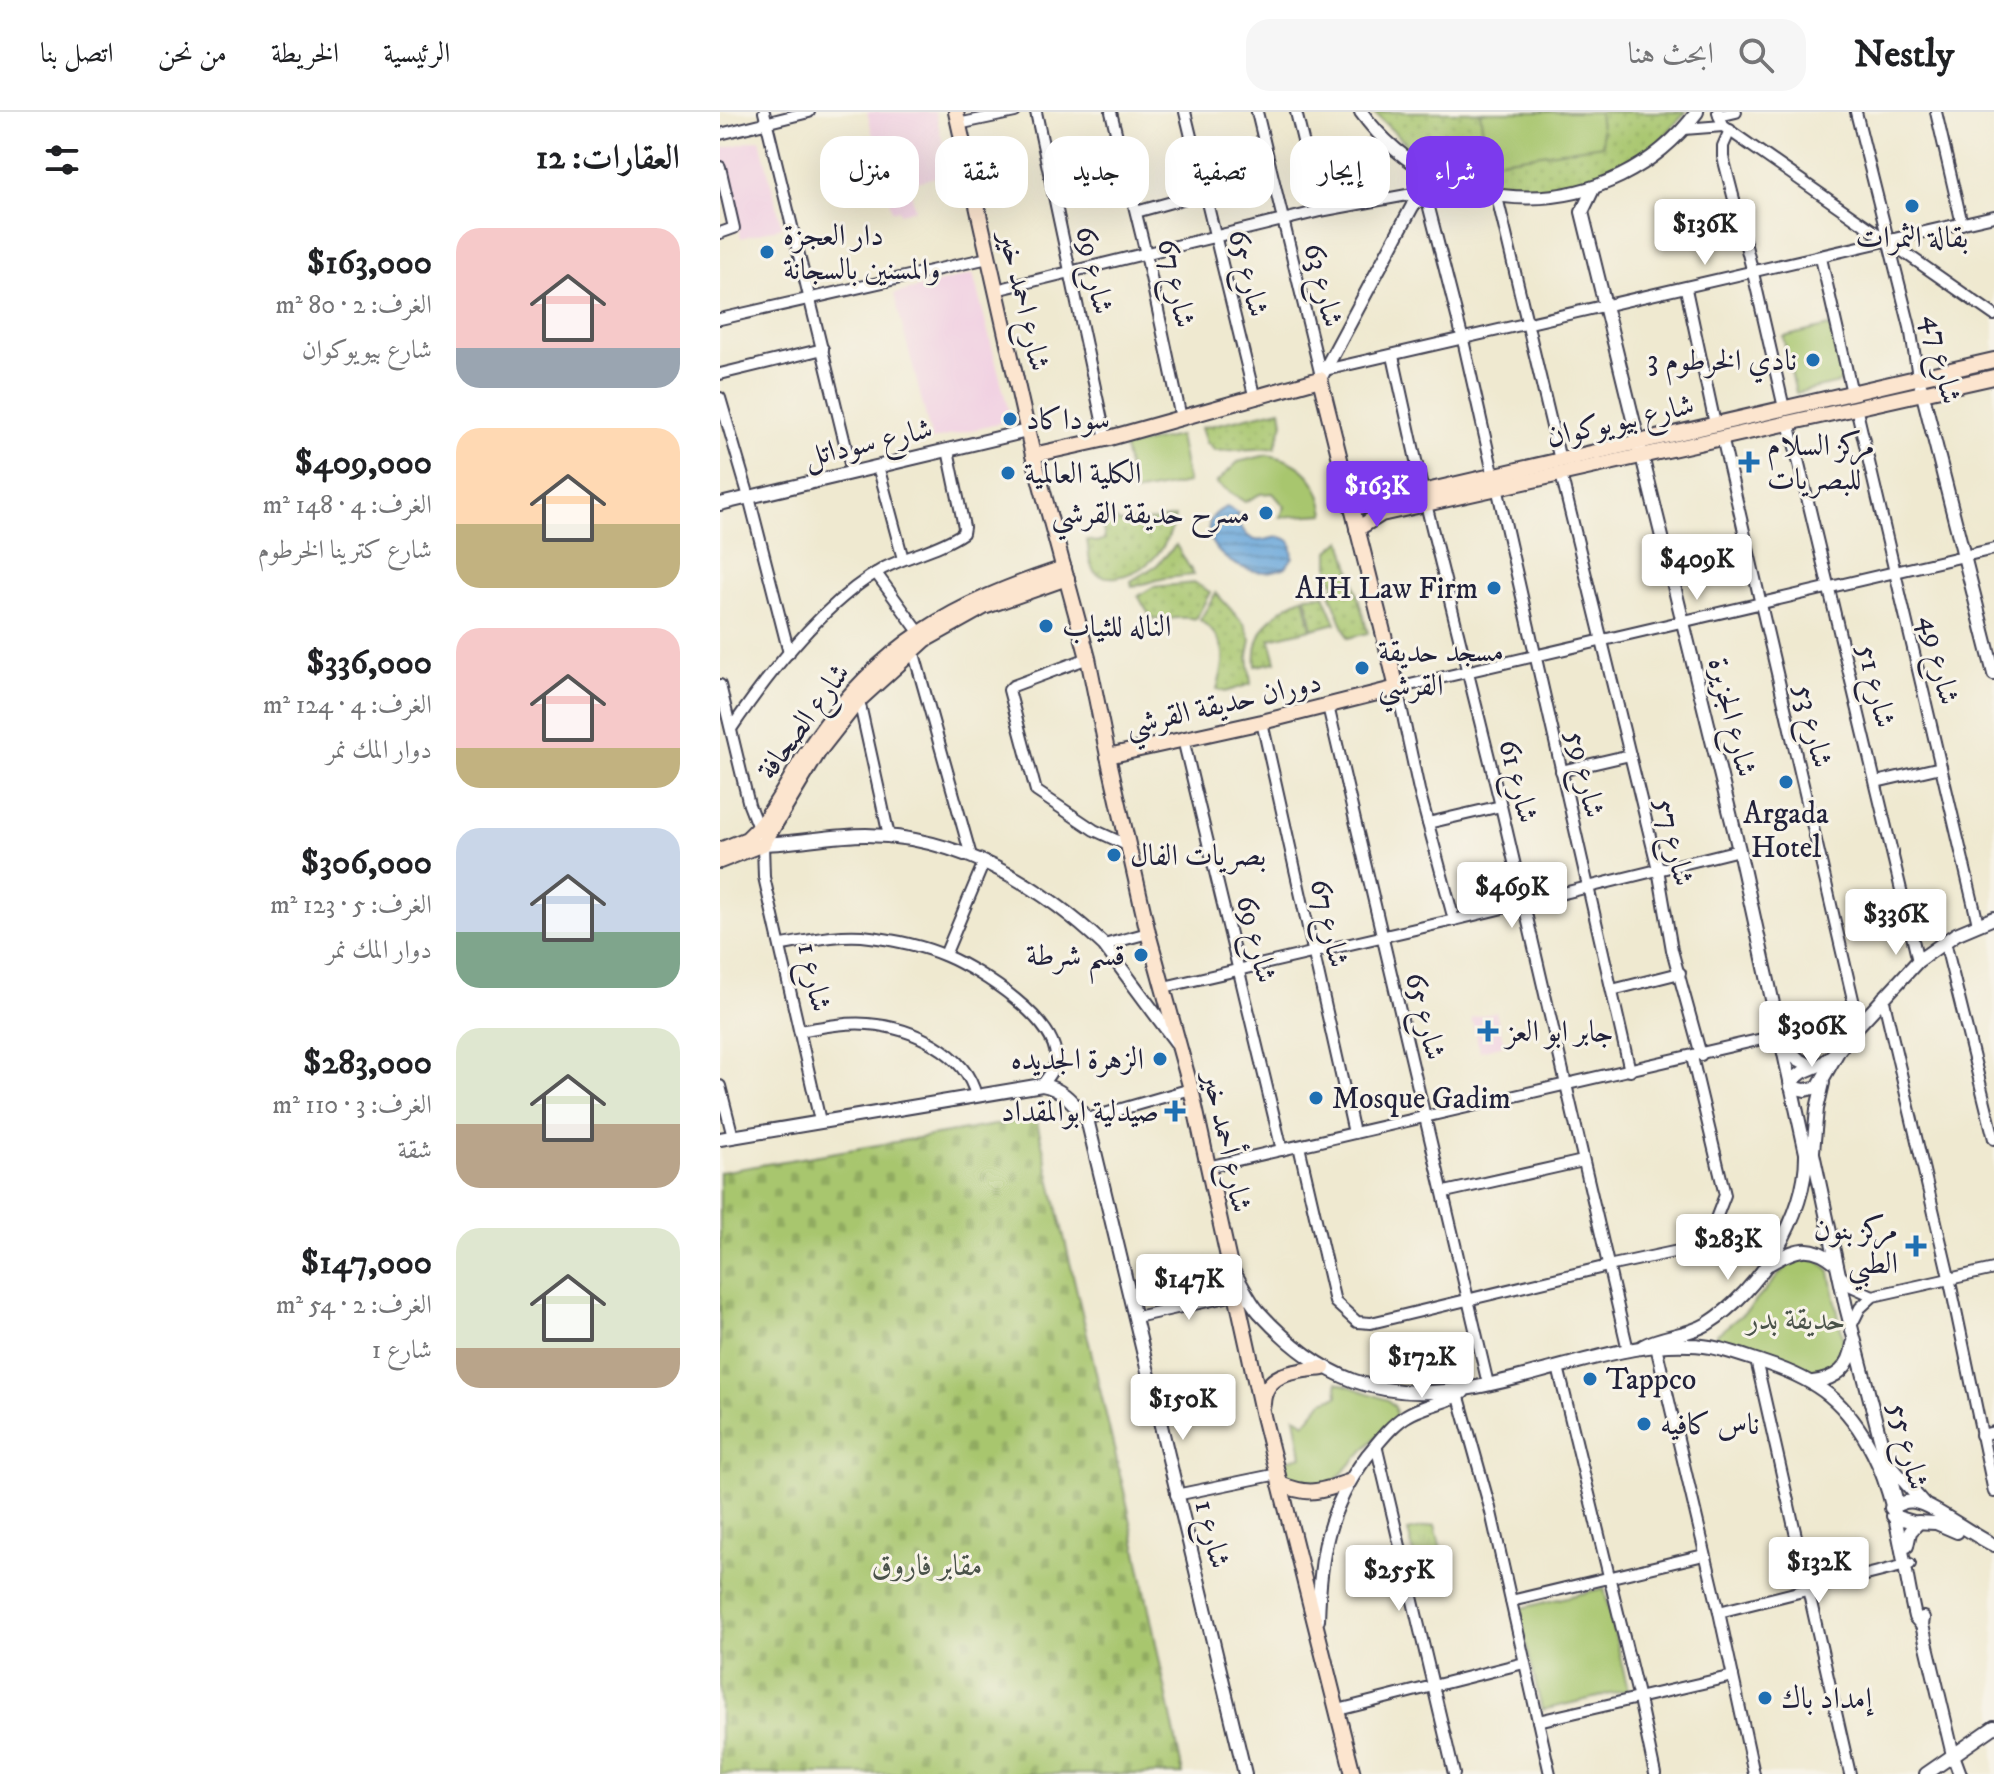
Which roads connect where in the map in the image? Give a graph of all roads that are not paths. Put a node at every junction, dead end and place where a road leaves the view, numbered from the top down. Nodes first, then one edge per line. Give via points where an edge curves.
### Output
1 (809, 112) edge
2 (1015, 112) edge
3 (1036, 112) edge
4 (1111, 112) edge
5 (1185, 112) edge
6 (1257, 112) edge
7 (1296, 112) edge
8 (1361, 112) edge
9 (1697, 112) edge
10 (1736, 112) edge
11 (1856, 112) edge
12 (1936, 112) edge
13 (765, 117) edge
14 (957, 118) edge
15 (1723, 121) edge
16 (1684, 129) junction
17 (720, 134) edge
18 (1191, 136) edge
19 (1406, 158) edge
20 (720, 167) edge
21 (1593, 189) junction
22 (1504, 197) edge
23 (1556, 197) junction
24 (1406, 200) edge
25 (1165, 204) edge
26 (1208, 208) edge
27 (1414, 208) edge
28 (1422, 208) edge
29 (1500, 208) edge
30 (1320, 211) junction
31 (1136, 212) junction
32 (1582, 212) junction
33 (1994, 216) edge
34 (1284, 220) junction
35 (1962, 224) junction
36 (720, 233) edge
37 (1215, 238) junction
38 (1889, 241) junction
39 (1146, 254) junction
40 (988, 258) junction
41 (1821, 258) junction
42 (1071, 272) junction
43 (1753, 273) junction
44 (1686, 289) junction
45 (996, 290) junction
46 (811, 298) junction
47 (1604, 307) junction
48 (1994, 315) edge
49 (720, 319) edge
50 (1529, 324) junction
51 (1463, 340) junction
52 (823, 349) junction
53 (1393, 356) junction
54 (1994, 360) edge
55 (720, 374) edge
56 (1322, 375) junction
57 (1918, 376) junction
58 (1994, 377) edge
59 (1922, 392) junction
60 (1255, 399) junction
61 (1854, 400) junction
62 (721, 404) edge
63 (1786, 415) junction
64 (1181, 418) junction
65 (1027, 431) junction
66 (1718, 431) junction
67 (1106, 439) junction
68 (1637, 442) junction
69 (948, 450) junction
70 (1033, 455) junction
71 (1643, 457) junction
72 (878, 466) junction
73 (1561, 467) junction
74 (852, 472) junction
75 (1496, 482) junction
76 (749, 497) junction
77 (1425, 498) junction
78 (720, 504) edge
79 (1353, 508) junction
80 (1357, 529) junction
81 (1994, 549) edge
82 (1965, 555) junction
83 (903, 559) junction
84 (1895, 572) junction
85 (876, 573) junction
86 (1065, 573) junction
87 (1829, 587) junction
88 (1761, 603) junction
89 (1683, 621) junction
90 (919, 632) junction
91 (1604, 640) junction
92 (913, 650) junction
93 (789, 653) junction
94 (1535, 656) junction
95 (1088, 658) junction
96 (1466, 672) junction
97 (1994, 674) edge
98 (720, 686) edge
99 (1397, 688) junction
100 (859, 700) junction
101 (1328, 706) junction
102 (1262, 722) junction
103 (731, 729) junction
104 (1183, 739) junction
105 (1630, 755) junction
106 (1108, 756) junction
107 (1941, 767) junction
108 (1561, 771) junction
109 (1876, 782) junction
110 (1501, 806) junction
111 (1428, 823) junction
112 (758, 828) junction
113 (889, 836) junction
114 (763, 844) junction
115 (1129, 846) junction
116 (720, 850) edge
117 (1739, 850) junction
118 (978, 859) junction
119 (720, 861) edge
120 (1658, 869) junction
121 (1587, 887) junction
122 (1523, 903) junction
123 (1994, 918) edge
124 (1454, 920) junction
125 (1978, 924) junction
126 (1148, 933) junction
127 (1381, 937) junction
128 (1945, 942) junction
129 (782, 945) junction
130 (1104, 945) junction
131 (1312, 952) junction
132 (945, 955) junction
133 (1918, 961) junction
134 (1240, 968) junction
135 (1680, 973) junction
136 (1164, 987) junction
137 (1612, 990) junction
138 (1883, 997) junction
139 (1859, 1025) junction
140 (800, 1031) junction
141 (1781, 1034) junction
142 (1180, 1048) junction
143 (1788, 1049) junction
144 (1839, 1050) junction
145 (1697, 1056) junction
146 (1813, 1067) junction
147 (1630, 1071) junction
148 (1824, 1081) junction
149 (1565, 1084) junction
150 (1794, 1084) junction
151 (1042, 1085) junction
152 (720, 1086) edge
153 (1191, 1089) junction
154 (976, 1096) junction
155 (1426, 1117) junction
156 (1087, 1119) junction
157 (820, 1121) junction
158 (1354, 1133) junction
159 (727, 1138) edge
160 (1994, 1139) edge
161 (1299, 1146) junction
162 (1282, 1150) junction
163 (1809, 1152) junction
164 (1583, 1161) junction
165 (1207, 1167) junction
166 (1445, 1192) junction
167 (1228, 1262) junction
168 (1769, 1264) junction
169 (1608, 1266) junction
170 (1837, 1268) junction
171 (1994, 1269) edge
172 (1949, 1277) junction
173 (1235, 1295) junction
174 (1873, 1296) junction
175 (1469, 1299) junction
176 (1136, 1317) junction
177 (1710, 1323) junction
178 (1853, 1332) junction
179 (1651, 1344) junction
180 (1712, 1347) junction
181 (1628, 1350) junction
182 (1756, 1360) junction
183 (1558, 1367) junction
184 (1323, 1368) junction
185 (1813, 1382) junction
186 (1488, 1384) junction
187 (1394, 1391) junction
188 (1461, 1391) junction
189 (1263, 1416) junction
190 (1403, 1418) junction
191 (1994, 1432) edge
192 (1981, 1435) junction
193 (1376, 1445) junction
194 (1887, 1461) junction
195 (1279, 1479) junction
196 (1348, 1482) junction
197 (1994, 1492) edge
198 (1176, 1495) junction
199 (1925, 1505) junction
200 (1896, 1512) junction
201 (1919, 1522) junction
202 (1975, 1537) junction
203 (1994, 1545) edge
204 (1907, 1546) junction
205 (1704, 1555) junction
206 (1907, 1565) junction
207 (1610, 1578) junction
208 (1809, 1590) junction
209 (1511, 1601) junction
210 (1719, 1612) junction
211 (1317, 1635) junction
212 (1524, 1663) junction
213 (1733, 1676) junction
214 (1434, 1685) junction
215 (1639, 1699) junction
216 (1338, 1710) junction
217 (1538, 1721) junction
218 (1994, 1727) edge
219 (1953, 1755) junction
220 (1245, 1774) edge
221 (1353, 1774) edge
222 (1454, 1774) edge
223 (1550, 1774) edge
224 (1655, 1774) edge
225 (1754, 1774) edge
226 (1850, 1774) edge
227 (1926, 1774) edge
228 (1960, 1774) edge

1 - 13 street
2 - 14 street
3 - 42 street, شارع 69
4 - 31 street, شارع 67
5 - 18 street, شارع 65
6 - 34 street, شارع 63
7 - 30 street
8 - 19 street
9 - 16 street
10 - 15 street
11 - 38 street, شارع 47
12 - 35 street
13 - 17 street
13 - 46 street
14 - 40 main road, شارع احمد خير
15 - 16 street
15 - 38 street
15 - 43 street, شارع 51 via 1723,157
16 - 21 street via 1647,161
20 - 36 street via 734,228
21 - 23 street
21 - 32 street
22 - 23 street
23 - 32 street
24 - 30 street
25 - 31 street
26 - 37 street, شارع 65
27 - 56 street
28 - 51 street, شارع 59
29 - 50 street
30 - 34 street
31 - 39 street, شارع 67
32 - 47 street, شارع الجزيرة
33 - 35 street
34 - 37 street
34 - 56 street, شارع 63
35 - 38 street
37 - 39 street
37 - 60 street, شارع 65
38 - 41 street
38 - 48 street
38 - 57 street, شارع 47
39 - 42 street
39 - 64 street, شارع 67
40 - 45 main road, شارع احمد خير
40 - 46 street
41 - 43 street
41 - 61 street, شارع 49
42 - 45 street
42 - 67 street, شارع 69
43 - 44 street
43 - 63 street, شارع 51
44 - 47 street
44 - 66 street, شارع 53
45 - 65 main road, شارع احمد خير
46 - 49 street
46 - 52 street
47 - 50 street
47 - 68 street, شارع الجزيرة
50 - 51 street
50 - 73 street
51 - 53 street
51 - 75 street, شارع 59
52 - 55 street
52 - 74 street
53 - 56 street
53 - 77 street, شارع 61
54 - 57 main road, شارع بيويوكوان
56 - 60 main road
56 - 79 main road
57 - 59 street, شارع 47
57 - 61 main road, شارع بيويوكوان
58 - 59 main road, شارع بيويوكوان
59 - 61 main road, شارع بيويوكوان
59 - 82 street, شارع 47
60 - 64 main road
61 - 63 main road, شارع بيويوكوان
61 - 84 street, شارع 49
62 - 76 street
63 - 66 main road, شارع بيويوكوان
63 - 87 street, شارع 51
64 - 67 main road
65 - 69 street, شارع سوداتل
65 - 70 main road, شارع احمد خير
66 - 68 main road, شارع بيويوكوان
66 - 71 main road, شارع بيويوكوان
66 - 88 street, شارع 53
67 - 70 main road
68 - 71 street, شارع الجزيرة
68 - 73 main road, شارع بيويوكوان
69 - 72 street, شارع سوداتل
69 - 83 street via 964,530
70 - 86 main road, دوران حديقة القرشي
71 - 73 main road, شارع بيويوكوان
71 - 89 street, شارع الجزيرة
72 - 74 street, شارع سوداتل
72 - 83 street
73 - 75 main road, شارع بيويوكوان
73 - 91 street, شارع 57
74 - 76 street, شارع سوداتل
75 - 77 main road, شارع بيويوكوان
75 - 94 street, شارع 59
76 - 78 street, شارع سوداتل
76 - 93 street
77 - 79 main road, شارع بيويوكوان
77 - 80 main road, شارع بيويوكوان
77 - 96 street, شارع 61
79 - 80 main road
80 - 99 main road
81 - 82 street
82 - 84 street
82 - 97 street, شارع 47
83 - 85 street
84 - 87 street
84 - 107 street, شارع 49
85 - 90 street
85 - 93 street via 835,605
86 - 90 main road, شارع الصحافة via 980,598
86 - 92 main road, شارع الصحافة via 984,607
86 - 95 main road, دوران حديقة القرشي
87 - 88 street
87 - 109 street, شارع 51
88 - 89 street
88 - 139 street, شارع 53
89 - 91 street
89 - 117 street, شارع الجزيرة
90 - 112 main road, شارع الصحافة via 871,671 838,708
91 - 94 street
91 - 105 street, شارع 57
92 - 100 main road, شارع الصحافة
92 - 118 street
93 - 103 street
94 - 96 street
94 - 108 street, شارع 59
95 - 106 main road, دوران حديقة القرشي
95 - 115 street via 1009,690 1036,791 1094,830
96 - 99 street
96 - 110 street, شارع 61
98 - 103 street
99 - 101 main road, دوران حديقة القرشي
99 - 111 street
100 - 113 street
100 - 114 main road, شارع الصحافة via 819,751
101 - 102 main road, دوران حديقة القرشي
101 - 127 street, شارع 65
102 - 104 main road, دوران حديقة القرشي
102 - 131 street, شارع 67
103 - 112 street
104 - 106 main road, دوران حديقة القرشي
104 - 134 street, شارع 69
105 - 108 street
105 - 120 street, شارع 57
106 - 115 main road, شارع أحمد خير
107 - 109 street
107 - 125 street, شارع 49
108 - 121 street, شارع 59
109 - 133 street, شارع 51
110 - 111 street
110 - 122 street, شارع 61
111 - 124 street
112 - 114 street
112 - 116 main road, شارع الصحافة via 747,839
113 - 114 street
113 - 118 street
114 - 119 main road
114 - 129 street, شارع 1 via 764,877
115 - 126 main road, شارع أحمد خير
117 - 120 street
117 - 141 street, شارع الجزيرة
118 - 130 street via 1038,891
118 - 132 street
120 - 121 street
120 - 135 street, شارع 57
121 - 122 street
121 - 137 street, شارع 59
122 - 124 street
122 - 149 street, شارع 61
123 - 125 street
124 - 127 street
125 - 128 street
126 - 130 street
126 - 136 main road, شارع أحمد خير
127 - 131 street
127 - 155 street, شارع 65
128 - 133 street
128 - 160 street
129 - 132 street via 862,936
129 - 140 street, شارع 1
130 - 142 street
131 - 134 street
131 - 158 street, شارع 67
132 - 151 street via 997,985 1039,1022 1055,1055
133 - 138 street
134 - 136 street
134 - 162 street, شارع 69
135 - 137 street
135 - 145 street, شارع 57
136 - 142 main road, شارع أحمد خير
137 - 147 street, شارع 59
138 - 139 street
138 - 172 street
139 - 144 street
140 - 154 street via 865,1023 904,1032 935,1046 960,1066
140 - 157 street, شارع 1
141 - 143 street, شارع الجزيرة
141 - 145 street
141 - 150 street, شارع الجزيرة
142 - 153 main road, شارع أحمد خير
143 - 146 street
143 - 150 street, شارع الجزيرة
144 - 146 street
144 - 148 street
145 - 147 street
145 - 169 street, شارع 57 via 1724,1188 1707,1242
146 - 150 street
147 - 149 street
148 - 150 street via 1815,1089
148 - 163 street
149 - 155 street
149 - 164 street, شارع 61
150 - 163 street, شارع الجزيرة
151 - 154 street
151 - 156 street via 1067,1095
152 - 159 street
153 - 156 street
153 - 165 main road, شارع أحمد خير
154 - 157 street
155 - 158 street
155 - 166 street, شارع 65
156 - 176 street, شارع 1
157 - 159 street
158 - 161 street
161 - 162 street
161 - 175 street via 1337,1305 1365,1324
162 - 165 street
163 - 168 street via 1796,1201
163 - 170 street, شارع 55
164 - 166 street
164 - 169 street, شارع 61
165 - 167 main road, شارع أحمد خير
166 - 175 street, شارع 65
167 - 173 main road, شارع أحمد خير
167 - 184 street via 1258,1310
168 - 170 street via 1798,1249 1817,1251
168 - 177 street
169 - 175 street
169 - 181 street, شارع 61
170 - 174 street via 1851,1286
170 - 178 street, شارع 55
171 - 172 street
172 - 174 street
172 - 192 street
173 - 176 street
173 - 189 main road, شارع أحمد خير
174 - 178 street via 1860,1308
175 - 186 street, شارع 65
176 - 198 street, شارع 1
177 - 179 street
177 - 180 street
178 - 185 street via 1852,1353 1844,1368
178 - 194 street, شارع 55
179 - 180 street
179 - 181 street
179 - 205 street
180 - 182 street
181 - 183 street
182 - 185 street
182 - 208 street
183 - 186 street
183 - 207 street
184 - 187 street
184 - 189 main road via 1291,1371 1273,1381 1264,1392
185 - 200 street via 1831,1396 1867,1442
186 - 188 street
187 - 188 street
187 - 190 street via 1405,1406
188 - 190 street
188 - 209 street
189 - 195 main road, شارع أحمد خير
190 - 193 street
191 - 192 street
192 - 197 street
193 - 196 street
193 - 214 street
194 - 199 street
194 - 200 street, شارع 55
195 - 196 main road via 1313,1493
195 - 198 street
195 - 211 main road, شارع أحمد خير
196 - 211 street via 1323,1551
198 - 220 street, شارع 1
199 - 200 street via 1911,1501
199 - 202 street
200 - 201 street
200 - 204 street, شارع 55
200 - 206 street
201 - 202 street
201 - 204 street
202 - 203 street
204 - 206 street, شارع 55
205 - 207 street
205 - 210 street
206 - 208 street
206 - 219 street, شارع 55
207 - 209 street
207 - 215 street
208 - 210 street
208 - 226 street
209 - 212 street
210 - 213 street
211 - 216 main road, شارع أحمد خير
212 - 214 street
212 - 217 street
213 - 215 street
213 - 225 street
214 - 216 street
214 - 222 street
215 - 217 street
215 - 224 street
216 - 221 main road, شارع أحمد خير
217 - 223 street
218 - 219 street
219 - 227 street
219 - 228 street, شارع 55

